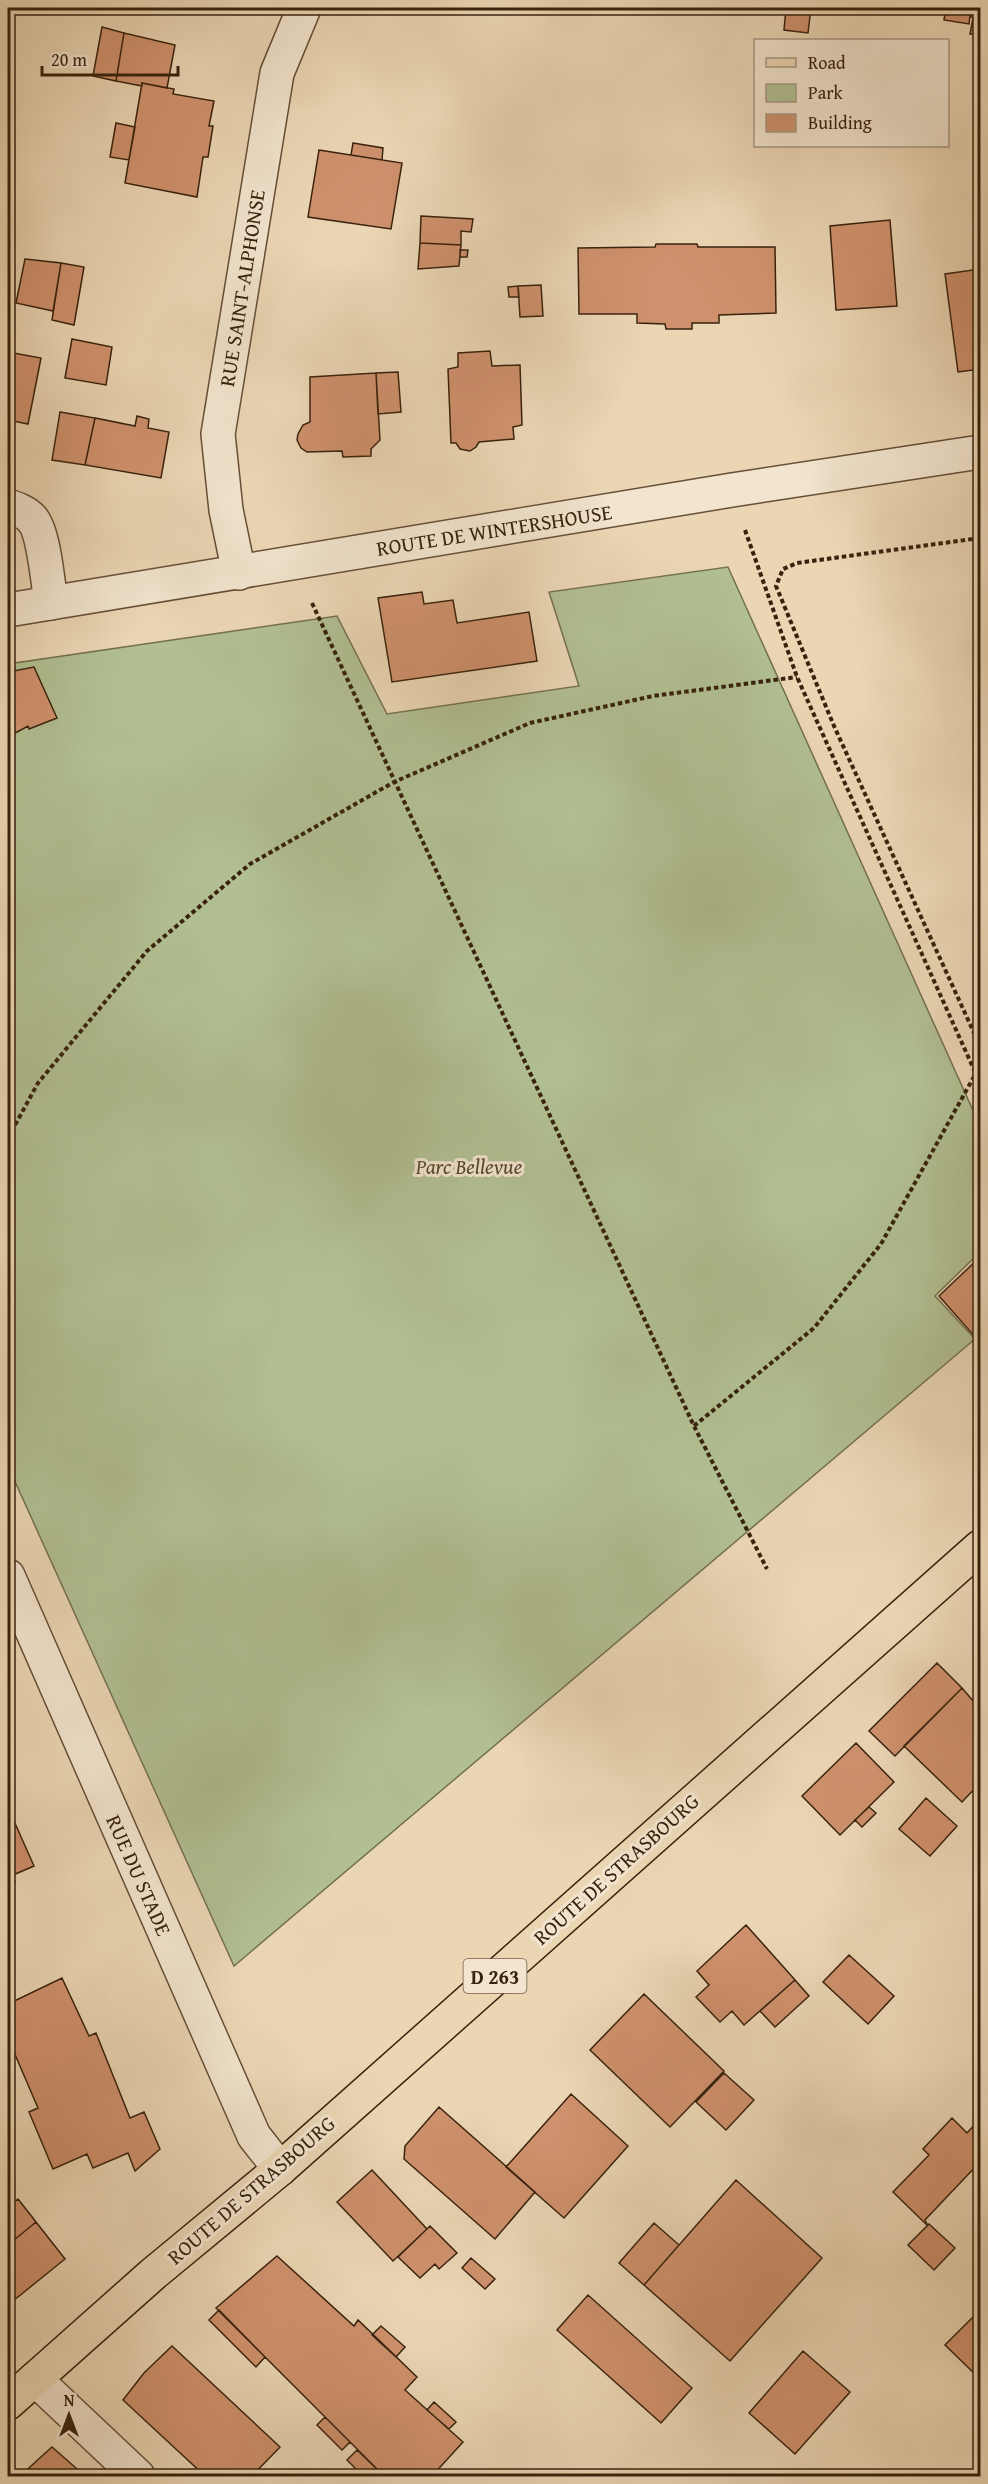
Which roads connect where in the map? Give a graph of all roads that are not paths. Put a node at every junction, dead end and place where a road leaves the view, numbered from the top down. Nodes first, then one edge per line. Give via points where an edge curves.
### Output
1 (303, 8) edge
2 (981, 452) edge
3 (8, 506) edge
4 (239, 573) junction
5 (51, 603) junction
6 (8, 610) edge
7 (981, 1547) edge
8 (8, 1576) edge
9 (280, 2169) junction
10 (35, 2379) junction
11 (8, 2403) edge
12 (138, 2476) edge

1 - 4 street, RUE SAINT-ALPHONSE via 277,74 218,434 226,510
2 - 4 street, ROUTE DE WINTERSHOUSE
3 - 5 street via 32,519 39,530
4 - 5 street, ROUTE DE WINTERSHOUSE
5 - 6 street, ROUTE DE WINTERSHOUSE
7 - 9 main road, ROUTE DE STRASBOURG / D 263
8 - 9 street, RUE DU STADE via 254,2136
9 - 10 main road, ROUTE DE STRASBOURG / D 263
10 - 11 main road, ROUTE DE STRASBOURG / D 263
10 - 12 street

